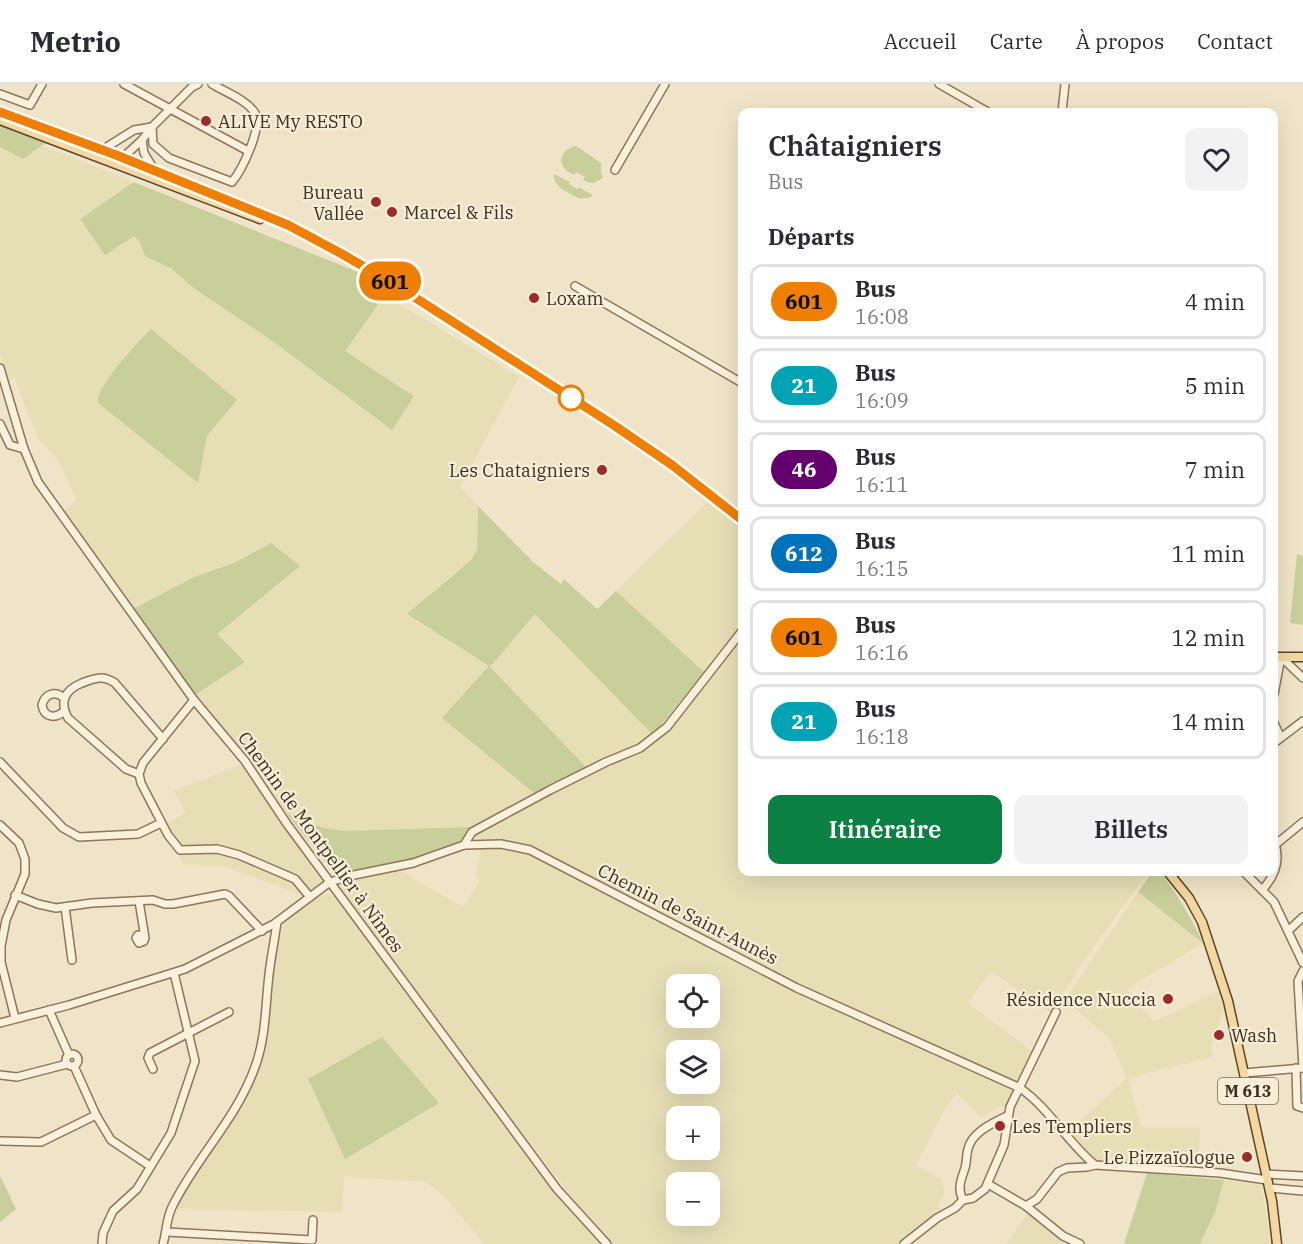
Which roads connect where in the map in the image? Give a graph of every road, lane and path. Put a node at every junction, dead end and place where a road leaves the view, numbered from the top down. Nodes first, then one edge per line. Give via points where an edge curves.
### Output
1 (42, 84) edge
2 (124, 84) edge
3 (198, 84) edge
4 (212, 84) edge
5 (665, 84) edge
6 (1065, 84) edge
7 (943, 85) edge
8 (0, 94) edge
9 (981, 108) edge
10 (1062, 108) edge
11 (171, 110) junction
12 (0, 112) edge
13 (0, 120) edge
14 (152, 127) junction
15 (121, 139) junction
16 (142, 140) junction
17 (102, 150) junction
18 (248, 152) junction
19 (118, 161) junction
20 (615, 170) dead end
21 (154, 171) junction
22 (308, 237) junction
23 (575, 286) dead end
24 (0, 368) edge
25 (738, 381) edge
26 (0, 424) edge
27 (24, 449) junction
28 (738, 517) edge
29 (738, 636) edge
30 (1278, 657) edge
31 (1303, 657) edge
32 (1278, 658) edge
33 (1303, 678) edge
34 (64, 698) junction
35 (194, 700) junction
36 (64, 711) junction
37 (1303, 721) edge
38 (1278, 732) edge
39 (1280, 736) junction
40 (1278, 738) edge
41 (163, 739) junction
42 (0, 762) edge
43 (140, 774) junction
44 (1303, 822) edge
45 (161, 823) junction
46 (0, 825) edge
47 (1278, 840) edge
48 (464, 845) junction
49 (1171, 876) edge
50 (1248, 876) edge
51 (1274, 876) edge
52 (330, 882) junction
53 (1262, 890) junction
54 (15, 895) junction
55 (310, 897) junction
56 (139, 901) junction
57 (65, 907) junction
58 (1303, 917) edge
59 (277, 922) junction
60 (1289, 930) junction
61 (262, 931) junction
62 (144, 936) dead end
63 (72, 960) dead end
64 (1303, 963) edge
65 (1, 968) edge
66 (1303, 971) edge
67 (174, 973) junction
68 (49, 1010) junction
69 (229, 1012) dead end
70 (1056, 1012) dead end
71 (15, 1018) junction
72 (0, 1023) edge
73 (190, 1032) junction
74 (71, 1065) junction
75 (1301, 1068) edge
76 (153, 1069) dead end
77 (1244, 1073) junction
78 (0, 1075) edge
79 (1020, 1088) junction
80 (1303, 1108) edge
81 (96, 1116) junction
82 (1007, 1116) junction
83 (0, 1141) edge
84 (1095, 1165) junction
85 (150, 1166) junction
86 (1303, 1176) edge
87 (1267, 1181) junction
88 (988, 1184) junction
89 (1303, 1191) edge
90 (963, 1200) junction
91 (1026, 1206) junction
92 (313, 1220) dead end
93 (167, 1232) junction
94 (102, 1244) edge
95 (163, 1244) edge
96 (607, 1244) edge
97 (904, 1244) edge
98 (1080, 1244) edge
99 (1277, 1244) edge

1 - 8 street via 30,105
2 - 11 street
3 - 11 street
4 - 18 street via 256,114 258,124
5 - 20 street
6 - 10 street
7 - 9 street
11 - 14 street
11 - 18 street
12 - 17 main road
13 - 19 main road
14 - 15 street via 134,130
14 - 16 street
14 - 18 street via 153,144 169,159 232,182
15 - 17 street
15 - 19 street
16 - 19 street
16 - 21 street
17 - 19 main road
19 - 21 main road
19 - 22 main road via 127,169
21 - 22 main road via 288,225
22 - 28 main road via 394,284 615,426
23 - 25 street
24 - 27 street, Chemin de Montpellier à Nîmes
26 - 27 street via 10,445
27 - 35 street, Chemin de Montpellier à Nîmes via 38,482
29 - 48 street via 667,727 640,748 472,832
30 - 31 main road
32 - 33 street
34 - 36 street
34 - 36 street via 49,694 42,705 49,716 59,716
34 - 41 street via 73,687 96,678 109,679
35 - 41 street
35 - 52 street, Chemin de Montpellier à Nîmes via 245,761
36 - 43 street via 126,769
37 - 39 street
38 - 39 street
39 - 40 street
41 - 43 street via 143,763
42 - 45 street via 63,828 79,837 138,834
43 - 45 street
44 - 47 street
45 - 55 street via 180,850 217,849 239,855 295,879
46 - 54 street via 19,843 25,859 25,874
48 - 52 street, Chemin de Saint-Aunès via 413,863
48 - 79 street, Chemin de Saint-Aunès via 501,844 530,850 797,988
49 - 77 main road, M 613 via 1202,922 1228,1001
50 - 53 street
51 - 53 street
52 - 55 street, Chemin de Saint-Aunès
52 - 96 street, Chemin de Montpellier à Nîmes via 557,1189
53 - 60 street via 1274,902
54 - 57 street via 38,904
54 - 65 street via 1,946
55 - 59 street, Chemin de Saint-Aunès
56 - 57 street
56 - 61 street via 173,904 225,894
56 - 62 street
57 - 63 street
58 - 60 street
59 - 61 street, Chemin de Saint-Aunès
59 - 93 street via 264,1034 255,1068 173,1205 165,1224
60 - 64 street
61 - 67 street, Chemin de Saint-Aunès
65 - 71 street
66 - 75 street via 1298,981
67 - 68 street, Chemin de Saint-Aunès
67 - 73 street
68 - 71 street, Chemin de Saint-Aunès
68 - 74 street
69 - 73 street
70 - 79 street
71 - 72 street, Chemin de Saint-Aunès
73 - 76 street via 150,1053
73 - 85 street via 195,1061 171,1133
74 - 78 street via 22,1076
74 - 81 street
75 - 77 street
75 - 80 street via 1298,1106
77 - 87 main road, M 613
79 - 82 street
79 - 84 street, Chemin de Saint-Aunès via 1037,1100
81 - 83 street via 41,1142
81 - 85 street via 111,1140
82 - 88 street via 1004,1145
82 - 90 street via 987,1126 968,1148 959,1184
84 - 87 street via 1220,1173
84 - 91 street via 1058,1172 1037,1199
85 - 94 street via 137,1189 113,1211
86 - 87 street
87 - 89 street
87 - 99 main road, M 613
88 - 90 street via 978,1195
88 - 91 street
90 - 97 street
91 - 98 street via 1063,1236
92 - 93 street via 312,1240
93 - 95 street

